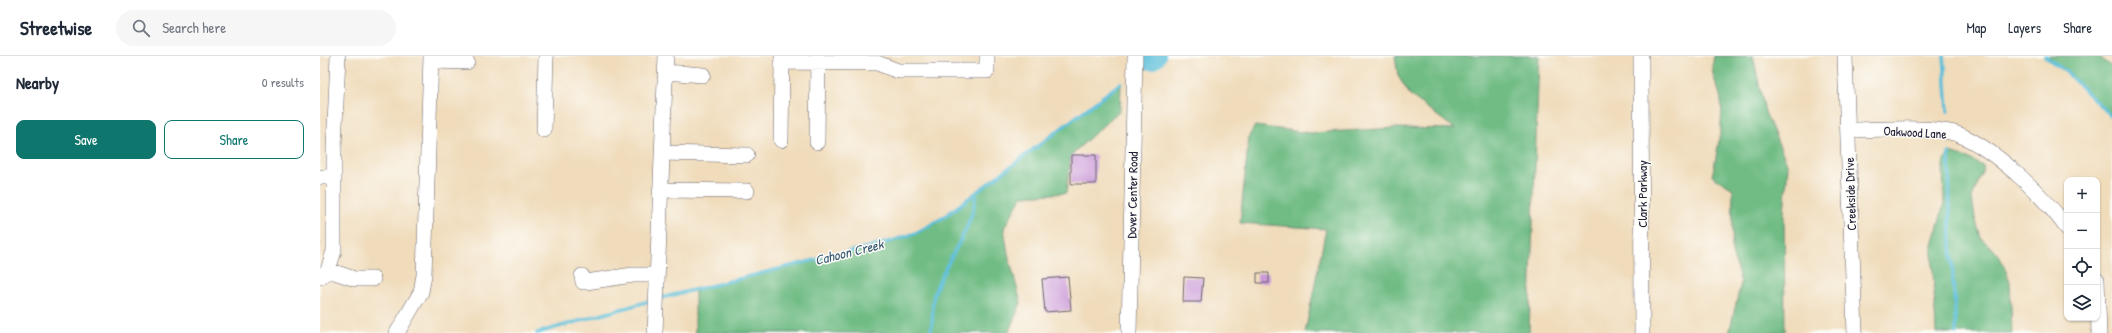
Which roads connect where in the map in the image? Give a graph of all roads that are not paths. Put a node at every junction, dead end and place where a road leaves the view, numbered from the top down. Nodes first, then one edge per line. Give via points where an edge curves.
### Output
1 (338, 56) edge
2 (546, 56) edge
3 (666, 56) edge
4 (987, 56) edge
5 (1135, 56) edge
6 (1641, 56) edge
7 (1844, 56) edge
8 (431, 59) edge
9 (782, 59) edge
10 (818, 59) edge
11 (467, 62) dead end
12 (666, 72) junction
13 (703, 75) dead end
14 (544, 130) dead end
15 (1848, 130) junction
16 (781, 140) dead end
17 (817, 142) dead end
18 (662, 153) junction
19 (747, 155) dead end
20 (327, 177) edge
21 (660, 190) junction
22 (747, 191) dead end
23 (2064, 225) edge
24 (324, 273) edge
25 (582, 276) dead end
26 (373, 279) dead end
27 (656, 280) junction
28 (2097, 285) edge
29 (397, 333) edge
30 (655, 333) edge
31 (1129, 333) edge
32 (1642, 333) edge
33 (1855, 333) edge
34 (2099, 333) edge

1 - 20 street
2 - 14 street
3 - 12 street
4 - 10 street via 986,71 898,71 877,63
5 - 31 street, Dover Center Road
6 - 32 street, Clark Parkway
7 - 15 street, Creekside Drive
8 - 11 street
8 - 29 street via 424,275 421,292
9 - 10 street
9 - 16 street
10 - 17 street
12 - 13 street
12 - 18 street
15 - 23 street, Oakwood Lane via 1930,130 1959,135 2005,162
15 - 33 street, Creekside Drive
18 - 19 street
18 - 21 street
20 - 24 street via 334,251
21 - 22 street
21 - 27 street
24 - 26 street via 355,279
25 - 27 street via 583,282 633,275
27 - 30 street
28 - 34 street

